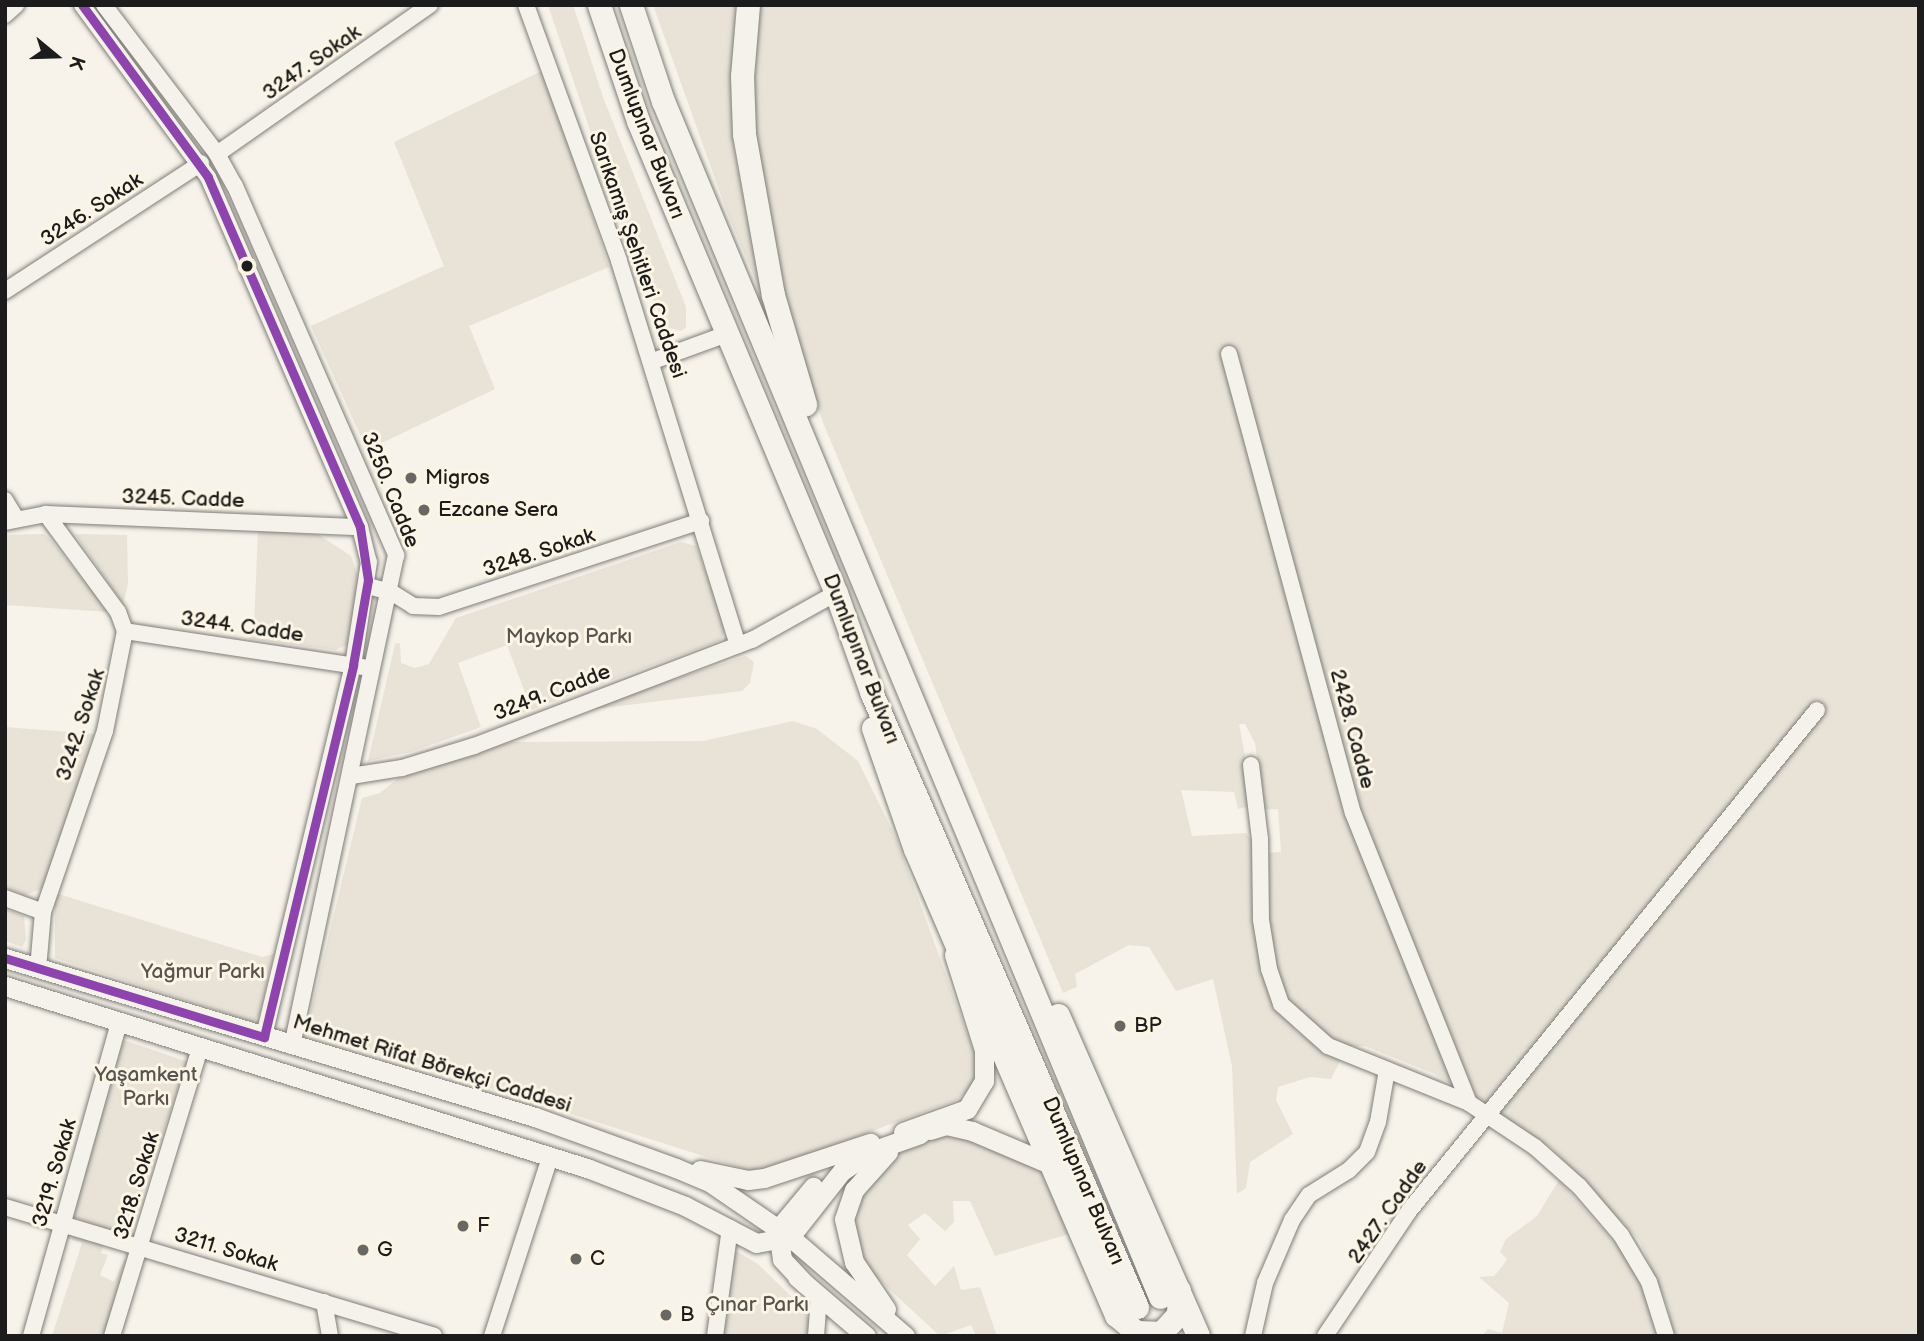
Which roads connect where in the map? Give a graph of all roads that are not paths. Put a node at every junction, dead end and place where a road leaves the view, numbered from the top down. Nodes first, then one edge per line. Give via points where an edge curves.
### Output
1 (16, 5) edge
2 (82, 5) edge
3 (104, 5) edge
4 (430, 5) edge
5 (526, 5) edge
6 (599, 5) edge
7 (631, 5) edge
8 (748, 5) edge
9 (5, 15) edge
10 (217, 155) junction
11 (201, 163) junction
12 (5, 291) edge
13 (724, 335) junction
14 (1229, 354) dead end
15 (653, 361) junction
16 (5, 500) edge
17 (46, 514) junction
18 (11, 520) edge
19 (701, 521) junction
20 (360, 527) junction
21 (848, 544) junction
22 (368, 586) junction
23 (391, 592) junction
24 (836, 593) junction
25 (125, 631) junction
26 (738, 645) junction
27 (353, 665) junction
28 (375, 669) junction
29 (872, 694) junction
30 (1817, 710) dead end
31 (1251, 765) dead end
32 (351, 776) junction
33 (5, 898) edge
34 (43, 912) junction
35 (951, 933) junction
36 (5, 958) edge
37 (38, 969) junction
38 (5, 986) edge
39 (119, 1022) junction
40 (264, 1037) junction
41 (292, 1045) junction
42 (200, 1049) junction
43 (256, 1066) junction
44 (1387, 1070) junction
45 (285, 1075) junction
46 (1469, 1103) junction
47 (1488, 1115) junction
48 (926, 1132) junction
49 (870, 1143) junction
50 (642, 1155) junction
51 (550, 1157) junction
52 (1052, 1165) junction
53 (5, 1207) edge
54 (63, 1224) junction
55 (730, 1228) junction
56 (782, 1235) junction
57 (756, 1243) junction
58 (140, 1246) junction
59 (812, 1290) junction
60 (1170, 1293) junction
61 (324, 1302) junction
62 (1138, 1307) dead end
63 (31, 1336) edge
64 (112, 1336) edge
65 (330, 1336) edge
66 (434, 1336) edge
67 (492, 1336) edge
68 (715, 1336) edge
69 (816, 1336) edge
70 (866, 1336) edge
71 (905, 1336) edge
72 (1199, 1336) edge
73 (1253, 1336) edge
74 (1325, 1336) edge
75 (1666, 1336) edge

1 - 9 street
2 - 11 street, 3250. Cadde
3 - 10 street, 3250. Cadde
4 - 10 street, 3247. Sokak
5 - 15 street, Sarıkamış Şehitleri Caddesi
6 - 13 highway, Dumlupınar Bulvarı via 638,121
7 - 21 highway, Dumlupınar Bulvarı via 663,100
8 - 21 highway via 742,76 756,212 794,375 826,456
10 - 23 street, 3250. Cadde via 253,223 394,546 397,567
11 - 12 street, 3246. Sokak
11 - 20 street, 3250. Cadde
13 - 15 street
13 - 24 highway, Dumlupınar Bulvarı
14 - 46 street, 2428. Cadde via 1353,813
15 - 19 street, Sarıkamış Şehitleri Caddesi
16 - 18 street
17 - 18 street, 3245. Cadde
17 - 20 street, 3245. Cadde
17 - 25 street via 118,612
19 - 23 street, 3248. Sokak via 439,607 413,606
19 - 26 street, Sarıkamış Şehitleri Caddesi
20 - 22 street, 3250. Cadde via 369,562
21 - 60 highway, Dumlupınar Bulvarı
22 - 23 street, 3248. Sokak
22 - 27 street, 3250. Cadde
23 - 28 street, 3250. Cadde
24 - 26 street, 3249. Cadde
24 - 29 highway, Dumlupınar Bulvarı
25 - 27 street, 3244. Cadde
25 - 34 street, 3242. Sokak via 105,731
26 - 32 street, 3249. Cadde via 456,752 394,770
27 - 28 street, 3244. Cadde
27 - 40 street, 3250. Cadde
28 - 32 street, 3250. Cadde
29 - 35 highway via 874,734
29 - 62 highway, Dumlupınar Bulvarı
30 - 47 street, 2427. Cadde
31 - 44 street via 1260,839 1261,920 1269,969 1281,1004 1328,1046
32 - 41 street, 3250. Cadde
33 - 34 street
34 - 37 street, 3242. Sokak
35 - 49 main road via 957,974 984,1050 979,1094 967,1109
35 - 52 highway
36 - 37 main road, Mehmet Rifat Börekçi Caddesi
37 - 40 main road, Mehmet Rifat Börekçi Caddesi
38 - 39 main road
39 - 42 main road
39 - 54 street, 3219. Sokak
40 - 41 main road, Mehmet Rifat Börekçi Caddesi
40 - 43 main road
41 - 45 main road
41 - 50 main road, Mehmet Rifat Börekçi Caddesi via 535,1117
42 - 43 main road
42 - 58 street, 3218. Sokak
43 - 45 main road
44 - 46 street
44 - 73 street via 1378,1122 1367,1152 1349,1170 1309,1195 1292,1220 1265,1283
45 - 51 main road
46 - 47 street
47 - 74 street, 2427. Cadde via 1409,1211
47 - 75 street via 1535,1147 1579,1186 1621,1235 1649,1282
48 - 52 main road via 946,1125 972,1131
48 - 56 main road via 873,1151 842,1171
48 - 71 main road via 889,1151 863,1176 844,1219 854,1262
49 - 50 main road via 778,1175 748,1180
49 - 56 main road via 815,1186
50 - 56 main road, Mehmet Rifat Börekçi Caddesi via 711,1183
51 - 55 main road via 646,1189
51 - 67 street
52 - 60 highway via 1124,1325 1146,1334 1166,1330 1178,1315
53 - 54 street, 3211. Sokak
54 - 58 street, 3211. Sokak
54 - 63 street, 3219. Sokak
55 - 57 main road
55 - 68 street
56 - 57 main road
56 - 59 main road via 782,1259
56 - 71 main road, Mehmet Rifat Börekçi Caddesi
57 - 59 main road
58 - 61 street, 3211. Sokak
58 - 64 street, 3218. Sokak
59 - 69 street
59 - 70 main road
60 - 72 highway, Dumlupınar Bulvarı
61 - 65 street
61 - 66 street, 3211. Sokak

